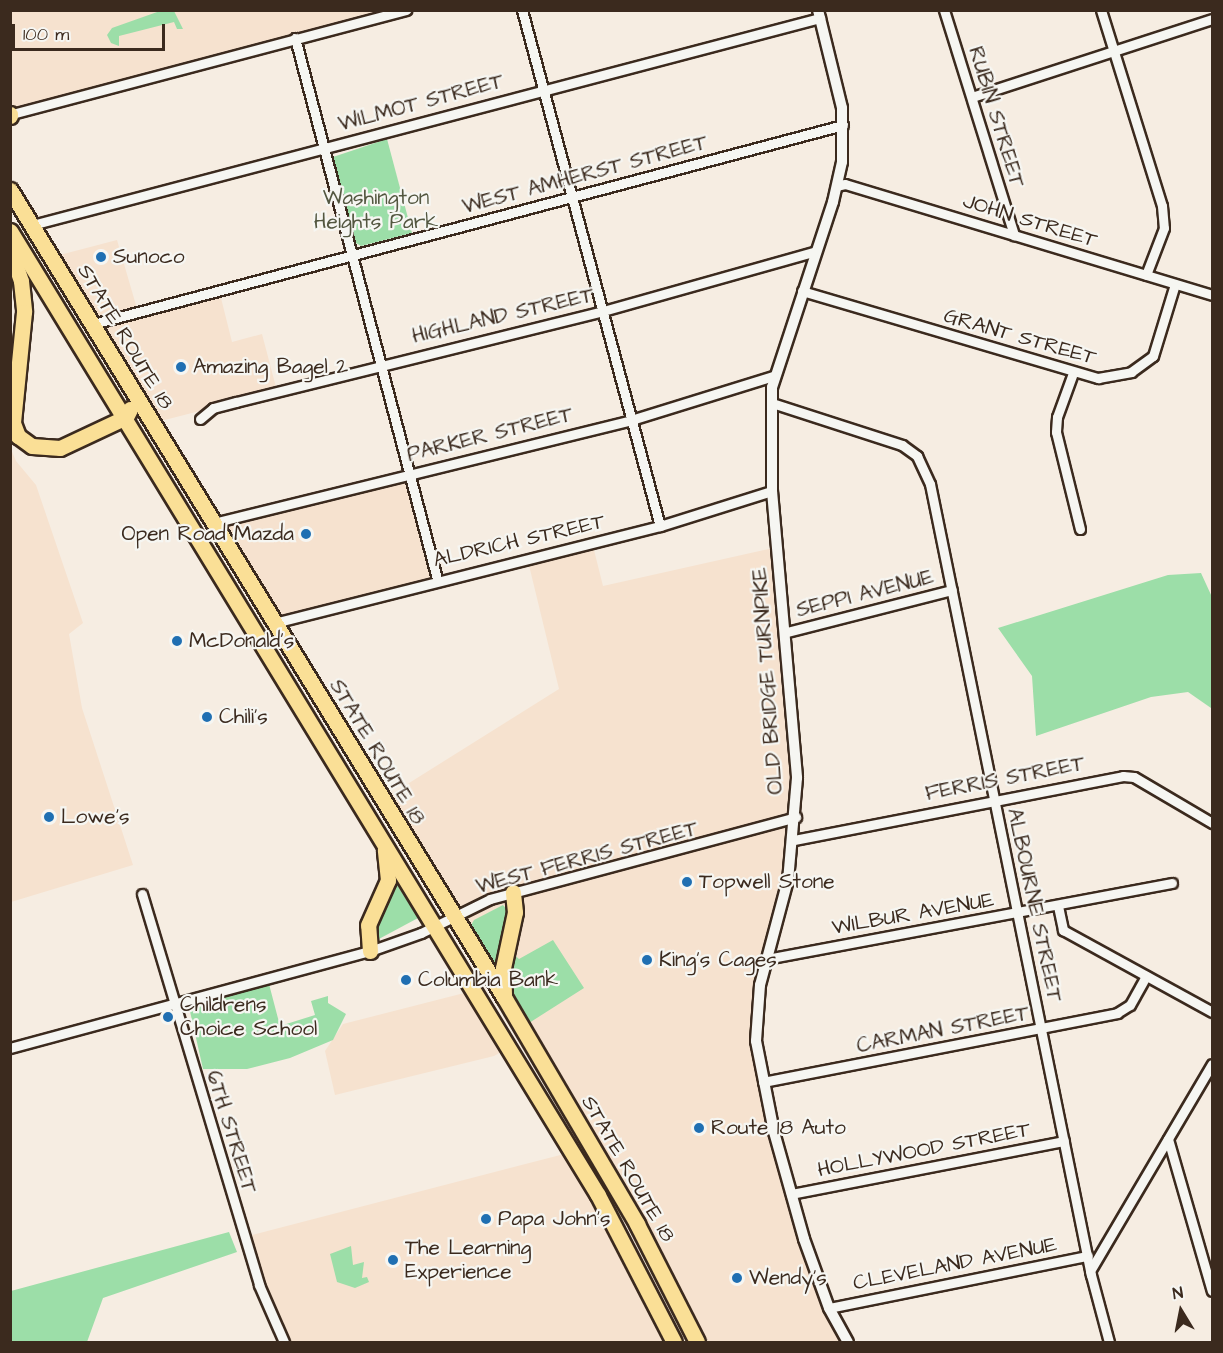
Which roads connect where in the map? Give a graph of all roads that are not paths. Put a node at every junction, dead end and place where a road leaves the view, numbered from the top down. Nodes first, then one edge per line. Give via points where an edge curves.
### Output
1 (407, 10) edge
2 (522, 10) edge
3 (944, 10) edge
4 (1101, 10) edge
5 (819, 14) edge
6 (1212, 18) edge
7 (295, 38) junction
8 (1114, 51) junction
9 (542, 90) junction
10 (972, 97) junction
11 (11, 115) edge
12 (843, 125) junction
13 (326, 147) junction
14 (837, 186) junction
15 (10, 189) edge
16 (569, 198) junction
17 (32, 225) junction
18 (10, 231) edge
19 (1014, 235) junction
20 (10, 249) edge
21 (816, 251) junction
22 (352, 254) junction
23 (1146, 275) junction
24 (1175, 284) junction
25 (802, 291) junction
26 (1212, 295) edge
27 (603, 311) junction
28 (93, 324) junction
29 (380, 363) junction
30 (1073, 373) junction
31 (774, 376) junction
32 (137, 397) junction
33 (772, 403) junction
34 (126, 417) junction
35 (200, 419) dead end
36 (631, 420) junction
37 (412, 472) junction
38 (772, 491) junction
39 (213, 524) junction
40 (660, 526) junction
41 (1080, 529) dead end
42 (437, 579) junction
43 (952, 590) junction
44 (273, 622) junction
45 (787, 632) junction
46 (994, 800) junction
47 (796, 817) junction
48 (1212, 823) edge
49 (794, 840) junction
50 (384, 844) junction
51 (1172, 883) dead end
52 (513, 892) junction
53 (142, 894) dead end
54 (1058, 906) junction
55 (1018, 913) junction
56 (453, 917) junction
57 (436, 926) junction
58 (370, 951) junction
59 (766, 959) junction
60 (1146, 976) junction
61 (504, 997) junction
62 (173, 1002) junction
63 (1212, 1012) edge
64 (1041, 1029) junction
65 (10, 1048) edge
66 (1212, 1064) edge
67 (764, 1082) junction
68 (1168, 1139) junction
69 (1064, 1142) junction
70 (791, 1194) junction
71 (1088, 1256) junction
72 (1090, 1271) junction
73 (1212, 1291) edge
74 (829, 1308) junction
75 (285, 1342) edge
76 (674, 1342) edge
77 (697, 1342) edge
78 (848, 1342) edge
79 (1109, 1342) edge

1 - 7 street
2 - 9 street
3 - 10 street, RUBIN STREET
4 - 8 street
5 - 9 street, WILMOT STREET
5 - 12 street, OLD BRIDGE TURNPIKE
6 - 8 street
7 - 11 street
7 - 13 street
8 - 10 street
8 - 23 street via 1162,206 1164,228
9 - 13 street, WILMOT STREET
9 - 16 street
10 - 19 street, RUBIN STREET
12 - 14 street, OLD BRIDGE TURNPIKE
12 - 16 street, WEST AMHERST STREET
13 - 17 street, WILMOT STREET
13 - 22 street
14 - 19 street, JOHN STREET via 845,183
14 - 21 street, OLD BRIDGE TURNPIKE
15 - 17 highway, STATE ROUTE 18
16 - 22 street, WEST AMHERST STREET
16 - 27 street
17 - 28 highway, STATE ROUTE 18
18 - 34 highway, STATE ROUTE 18
19 - 23 street, JOHN STREET
20 - 34 highway via 21,281 24,312 13,423 18,436 32,446 50,450
21 - 25 street, OLD BRIDGE TURNPIKE
21 - 27 street, HIGHLAND STREET
22 - 28 street, WEST AMHERST STREET
22 - 29 street
23 - 24 street, JOHN STREET
24 - 26 street, JOHN STREET
24 - 30 street, GRANT STREET via 1157,351 1142,367 1109,378
25 - 30 street, GRANT STREET
25 - 31 street, OLD BRIDGE TURNPIKE
27 - 29 street, HIGHLAND STREET
27 - 36 street
28 - 32 highway, STATE ROUTE 18
29 - 35 street, HIGHLAND STREET via 213,408
29 - 37 street
30 - 41 street via 1057,417 1056,432
31 - 33 street, OLD BRIDGE TURNPIKE
31 - 36 street, PARKER STREET
32 - 34 highway
32 - 39 highway, STATE ROUTE 18
33 - 38 street, OLD BRIDGE TURNPIKE
33 - 43 street, ALBOURNE STREET via 902,445 917,456 925,474
34 - 50 highway, STATE ROUTE 18
36 - 37 street, PARKER STREET
36 - 40 street
37 - 39 street, PARKER STREET
37 - 42 street
38 - 40 street, ALDRICH STREET
38 - 45 street, OLD BRIDGE TURNPIKE
39 - 44 highway, STATE ROUTE 18
40 - 42 street, ALDRICH STREET
42 - 44 street, ALDRICH STREET
43 - 45 street, SEPPI AVENUE
43 - 46 street, ALBOURNE STREET
44 - 56 highway, STATE ROUTE 18
45 - 47 street, OLD BRIDGE TURNPIKE via 796,736
46 - 48 street, FERRIS STREET via 1097,779 1134,777
46 - 49 street, FERRIS STREET
46 - 55 street, ALBOURNE STREET
47 - 49 street, OLD BRIDGE TURNPIKE
47 - 52 street, WEST FERRIS STREET
49 - 59 street, OLD BRIDGE TURNPIKE via 786,891
50 - 57 highway, STATE ROUTE 18
50 - 58 highway via 388,880 368,925
51 - 54 street, WILBUR AVENUE
52 - 56 street, WEST FERRIS STREET
52 - 61 highway via 515,912 503,968
53 - 62 street, 6TH STREET
54 - 55 street, WILBUR AVENUE
54 - 60 street via 1064,930
55 - 59 street, WILBUR AVENUE
55 - 64 street, ALBOURNE STREET
56 - 57 street, WEST FERRIS STREET
56 - 61 highway, STATE ROUTE 18
57 - 58 street, WEST FERRIS STREET
57 - 76 highway, STATE ROUTE 18 via 613,1220
58 - 62 street, WEST FERRIS STREET
59 - 67 street, OLD BRIDGE TURNPIKE via 756,1006 756,1041
60 - 63 street
60 - 64 street, CARMAN STREET via 1130,1005 1117,1013
61 - 77 highway, STATE ROUTE 18 via 638,1224
62 - 65 street, WEST FERRIS STREET
62 - 75 street, 6TH STREET via 259,1285
64 - 67 street, CARMAN STREET
64 - 69 street, ALBOURNE STREET
66 - 68 street
67 - 70 street, OLD BRIDGE TURNPIKE
68 - 72 street
68 - 73 street
69 - 70 street, HOLLYWOOD STREET
69 - 71 street, ALBOURNE STREET
70 - 74 street, OLD BRIDGE TURNPIKE
71 - 72 street, ALBOURNE STREET
71 - 74 street, CLEVELAND AVENUE
72 - 79 street, ALBOURNE STREET
74 - 78 street, OLD BRIDGE TURNPIKE

